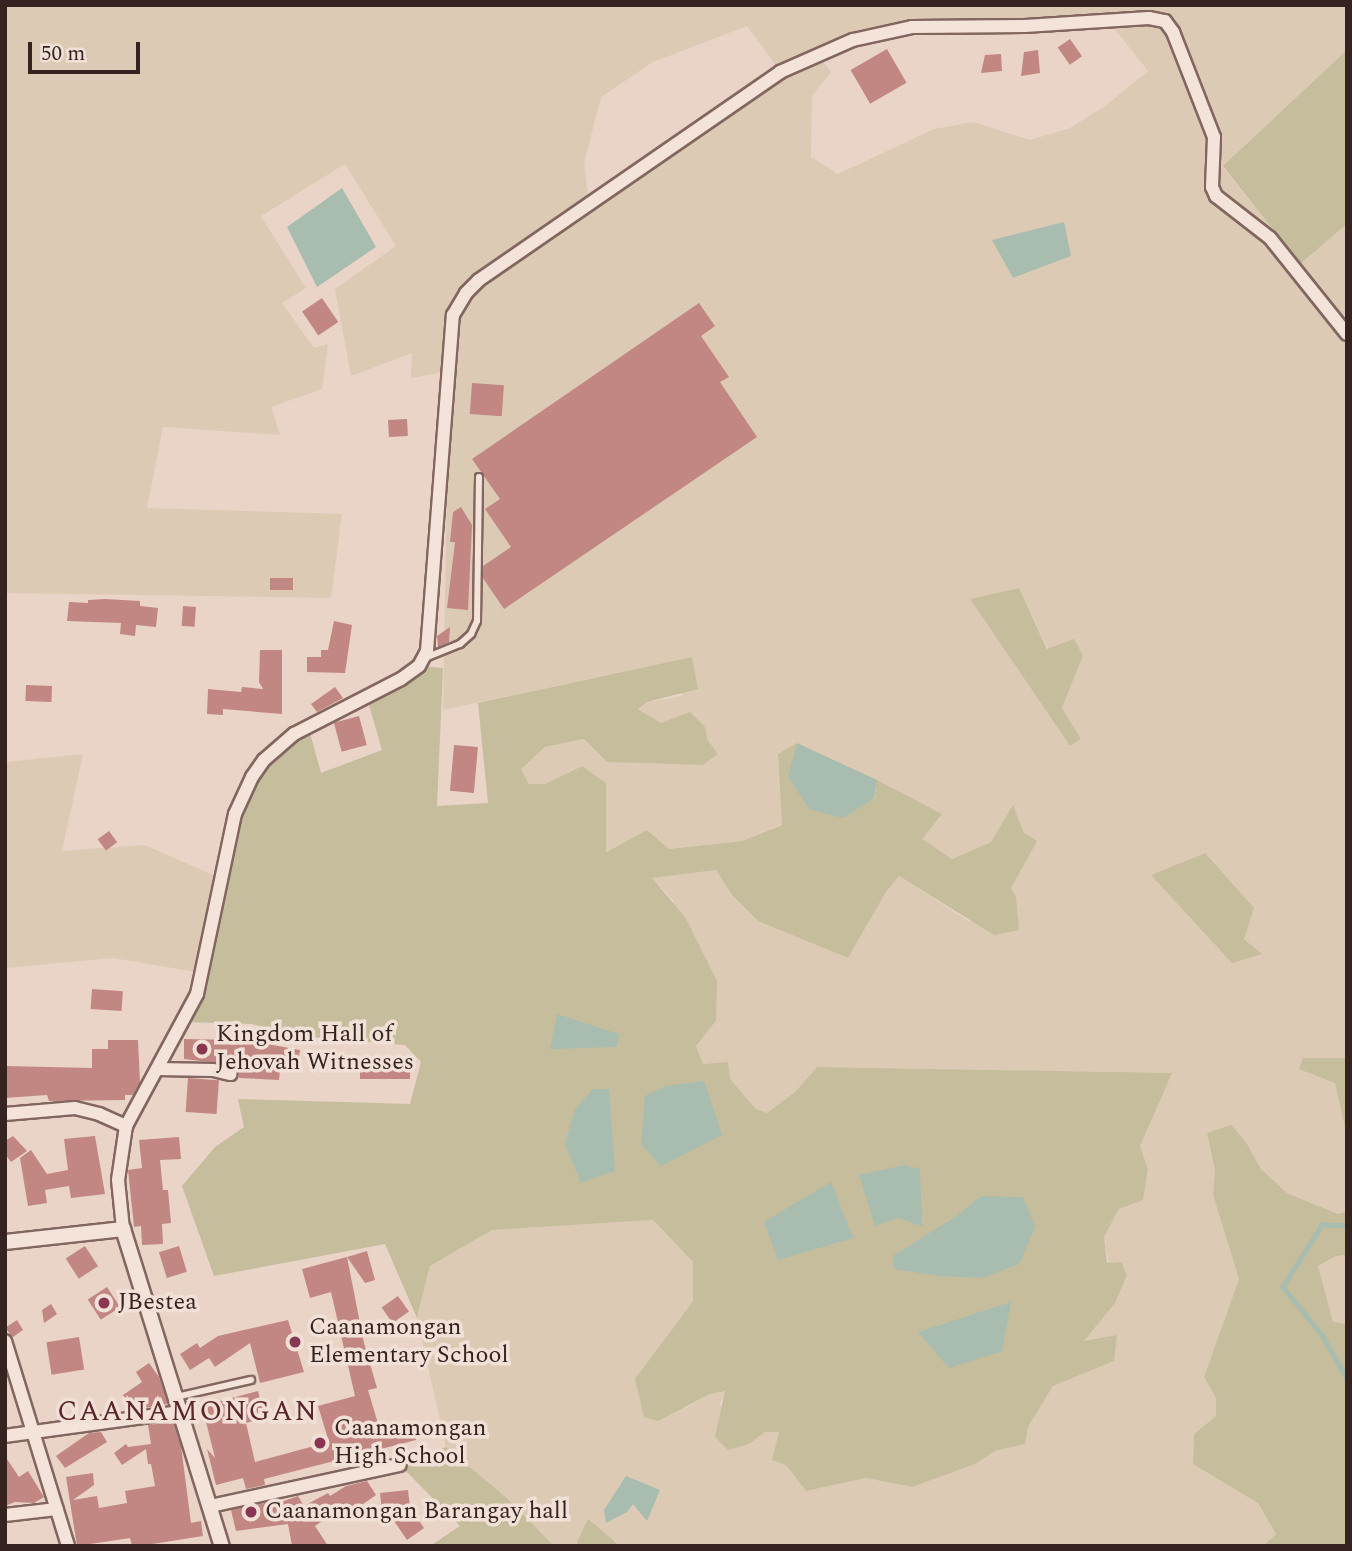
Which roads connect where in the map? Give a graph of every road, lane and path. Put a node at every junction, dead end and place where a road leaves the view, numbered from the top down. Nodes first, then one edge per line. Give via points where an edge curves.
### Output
1 (1347, 334) edge
2 (479, 477) dead end
3 (424, 659) junction
4 (157, 1069) junction
5 (231, 1074) dead end
6 (5, 1114) edge
7 (126, 1126) junction
8 (123, 1229) junction
9 (5, 1242) edge
10 (5, 1340) edge
11 (251, 1380) dead end
12 (176, 1397) junction
13 (181, 1412) junction
14 (35, 1432) junction
15 (5, 1436) edge
16 (400, 1465) dead end
17 (210, 1506) junction
18 (57, 1509) junction
19 (5, 1515) edge
20 (68, 1546) edge
21 (222, 1546) edge

1 - 3 street via 1270,238 1216,195 1212,187 1214,137 1165,21 912,27 853,40 780,72 479,280 457,306
2 - 3 lane via 477,621 460,644
3 - 4 street via 401,679 295,734 251,777 235,814 197,994
4 - 5 street
4 - 7 street
6 - 7 street via 75,1108
7 - 8 street via 118,1180
8 - 9 street
8 - 12 street
10 - 14 street
11 - 12 lane
12 - 13 street
13 - 14 street
13 - 17 street
14 - 15 street
14 - 18 street
16 - 17 street
17 - 21 street
18 - 19 street
18 - 20 street

